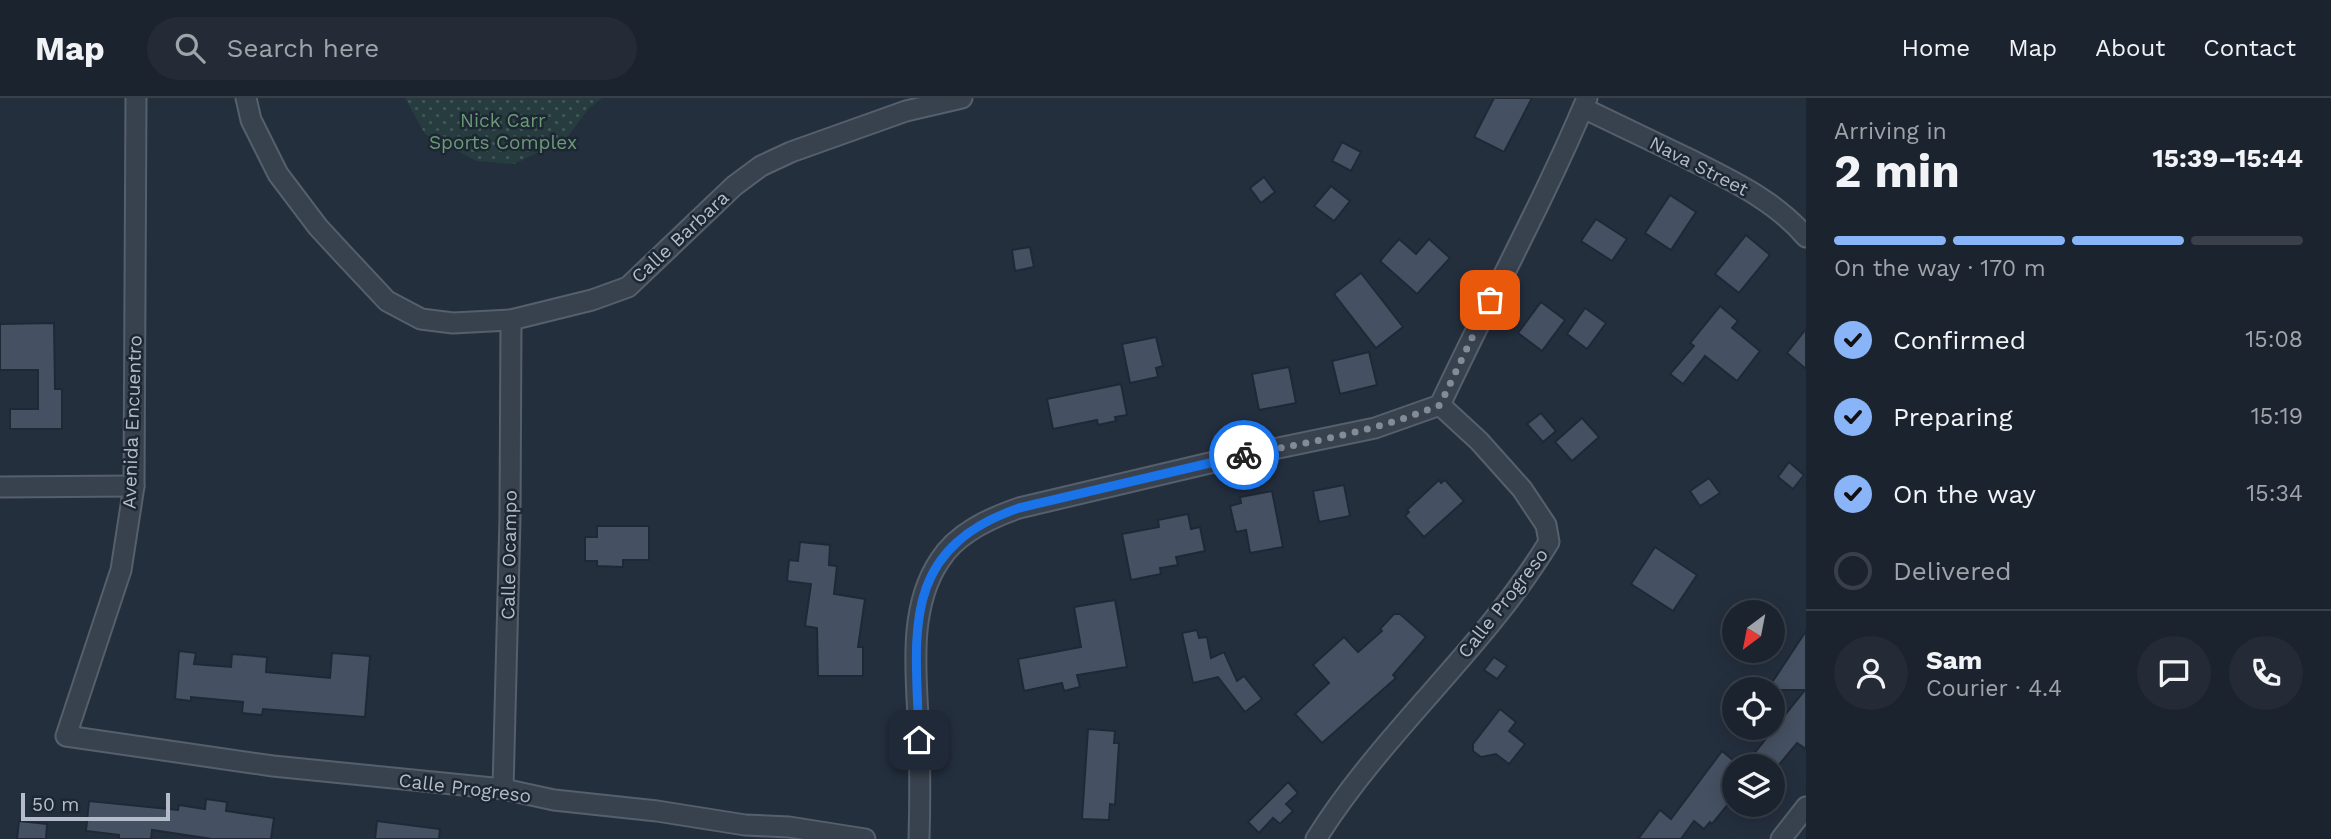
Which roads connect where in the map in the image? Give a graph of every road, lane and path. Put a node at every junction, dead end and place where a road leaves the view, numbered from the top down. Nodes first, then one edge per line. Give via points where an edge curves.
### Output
1 (136, 98) edge
2 (246, 98) edge
3 (962, 98) edge
4 (1585, 103) edge
5 (1806, 237) edge
6 (511, 320) junction
7 (1440, 405) junction
8 (134, 486) junction
9 (0, 487) edge
10 (65, 736) joint
11 (503, 789) junction
12 (1806, 807) edge
13 (745, 832) edge
14 (865, 839) edge
15 (919, 839) edge
16 (1316, 839) edge
17 (1781, 839) edge

1 - 8 street, Avenida Encuentro
2 - 6 street, Calle Barbara via 251,120 278,174 318,227 387,300 421,319 453,323
3 - 6 street, Calle Barbara via 906,111 761,166 628,286
4 - 5 street, Nava Street via 1735,182 1766,201
4 - 7 street
6 - 11 street, Calle Ocampo
7 - 15 street via 1375,428 1019,508 962,536 940,559 924,591 917,628
7 - 16 street, Calle Progreso via 1522,489 1546,525 1549,542 1507,604 1389,741
8 - 9 street
8 - 10 street, Avenida Encuentro via 121,570
10 - 11 street, Calle Progreso via 273,766
11 - 13 street, Calle Progreso via 554,800 657,811
12 - 17 street
13 - 14 street, Calle Progreso via 789,828

